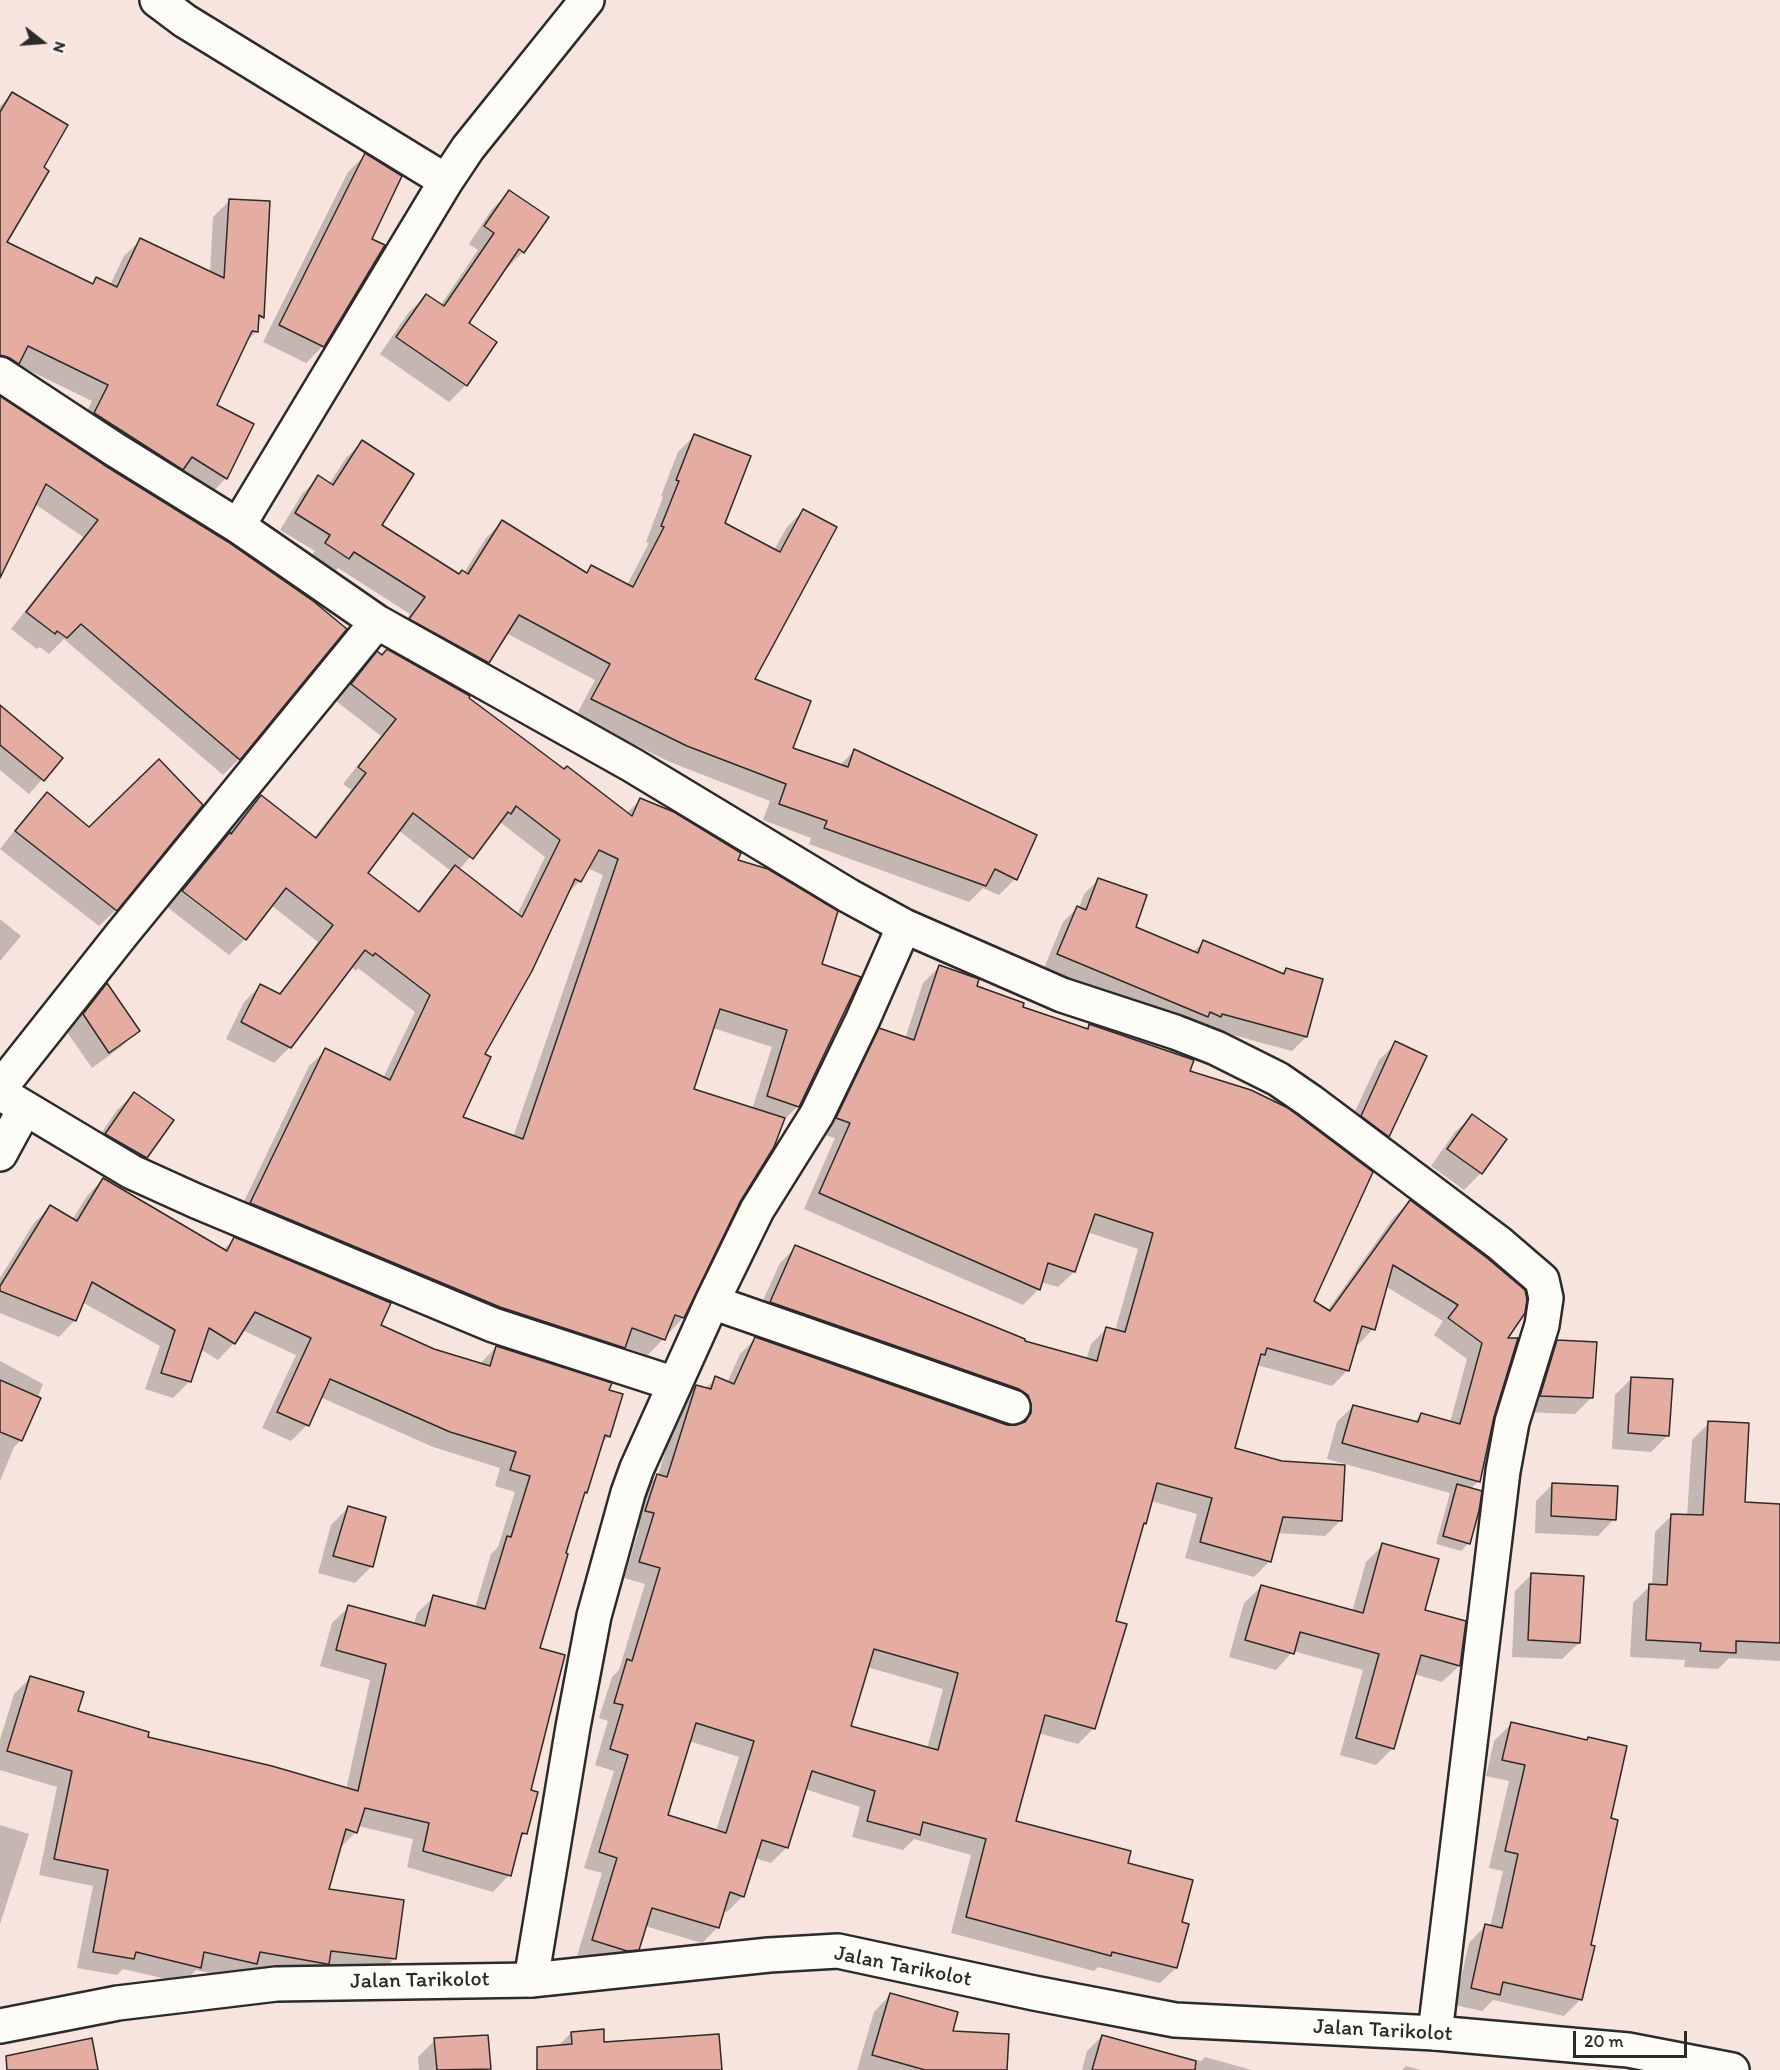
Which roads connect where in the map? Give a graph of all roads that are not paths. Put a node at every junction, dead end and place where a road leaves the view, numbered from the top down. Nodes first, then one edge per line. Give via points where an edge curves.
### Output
1 (157, 0) edge
2 (587, 0) edge
3 (446, 181) junction
4 (0, 374) edge
5 (238, 526) junction
6 (377, 622) junction
7 (904, 926) junction
8 (8, 1096) edge
9 (0, 1154) edge
10 (712, 1302) junction
11 (675, 1384) junction
12 (1013, 1407) dead end
13 (531, 1980) junction
14 (0, 2026) edge
15 (1435, 2033) junction
16 (1732, 2070) edge

1 - 3 street
2 - 3 street
3 - 5 street
4 - 5 street
5 - 6 street
6 - 7 street via 632,765
6 - 8 street via 122,934
7 - 10 street via 817,1114 757,1210
7 - 15 street via 1062,995 1216,1048 1278,1079 1542,1280 1546,1298 1542,1325 1512,1422 1503,1471
8 - 9 street
8 - 11 street via 132,1172 207,1205 493,1325
10 - 11 street
10 - 12 street
11 - 13 street via 634,1476 594,1616
13 - 14 street, Jalan Tarikolot via 276,1984 118,2003
13 - 15 street, Jalan Tarikolot via 769,1955 838,1952 1175,2020
15 - 16 street, Jalan Tarikolot via 1628,2050

